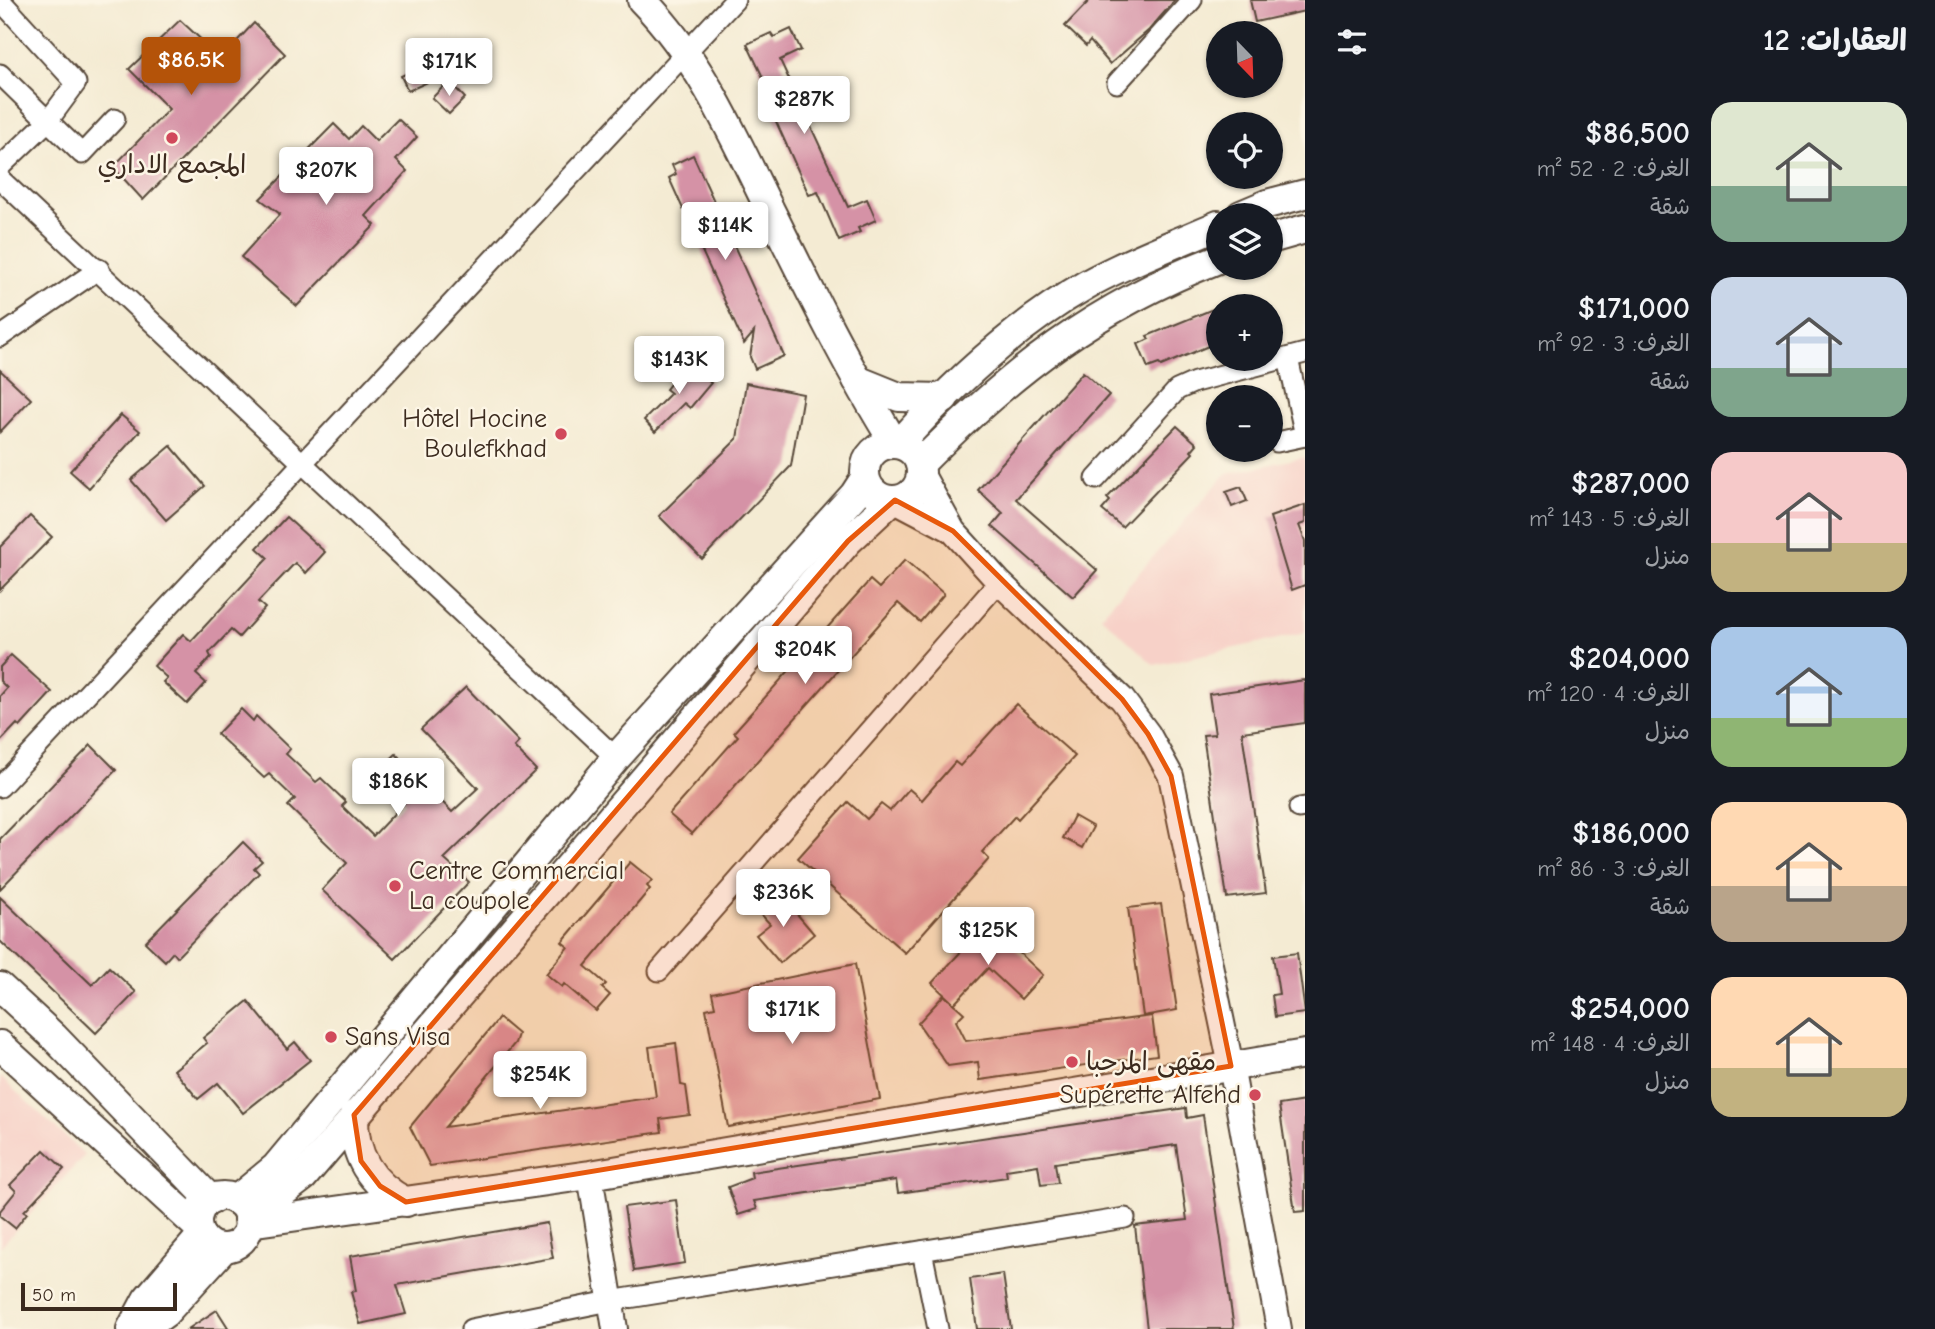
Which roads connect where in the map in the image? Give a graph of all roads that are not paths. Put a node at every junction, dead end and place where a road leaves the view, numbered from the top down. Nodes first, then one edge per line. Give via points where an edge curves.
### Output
1 (0, 0) edge
2 (642, 0) edge
3 (735, 0) edge
4 (1192, 0) edge
5 (687, 54) junction
6 (0, 74) edge
7 (1117, 83) dead end
8 (114, 119) dead end
9 (48, 121) junction
10 (0, 167) edge
11 (0, 178) edge
12 (1305, 194) edge
13 (1271, 203) edge
14 (1305, 229) edge
15 (1206, 230) edge
16 (1283, 235) edge
17 (1206, 265) edge
18 (99, 269) junction
19 (0, 337) edge
20 (1296, 355) edge
21 (852, 373) junction
22 (944, 398) junction
23 (1305, 436) edge
24 (1283, 441) edge
25 (897, 444) junction
26 (301, 464) junction
27 (920, 468) junction
28 (866, 469) junction
29 (1096, 479) dead end
30 (893, 500) junction
31 (953, 531) junction
32 (999, 582) junction
33 (616, 758) junction
34 (0, 787) edge
35 (659, 971) dead end
36 (0, 987) edge
37 (0, 1045) edge
38 (1305, 1054) edge
39 (1231, 1066) junction
40 (354, 1115) junction
41 (590, 1175) junction
42 (406, 1202) junction
43 (236, 1210) junction
44 (1125, 1218) dead end
45 (207, 1237) junction
46 (922, 1251) junction
47 (610, 1301) junction
48 (131, 1329) edge
49 (143, 1329) edge
50 (471, 1329) edge
51 (615, 1329) edge
52 (938, 1329) edge
53 (1279, 1329) edge

1 - 9 street via 76,83
2 - 5 main road
3 - 5 street
4 - 7 street
5 - 21 main road via 729,123
5 - 26 street
6 - 9 street
8 - 9 street via 82,154
9 - 10 street
11 - 18 street
12 - 13 main road
14 - 16 main road
15 - 22 main road via 1087,285 1024,325
17 - 27 main road via 1134,297 1052,346 974,411
18 - 19 street
18 - 26 street
20 - 23 street
20 - 29 street via 1177,390
21 - 22 main road via 899,397
21 - 25 main road
21 - 28 main road
22 - 25 main road
23 - 24 street
25 - 27 main road via 909,449
25 - 28 main road via 881,446
26 - 33 street
26 - 34 street
27 - 30 main road via 915,489
27 - 31 street
28 - 30 main road via 875,494
28 - 33 main road via 854,495
30 - 31 street
30 - 40 main road via 848,541
31 - 32 street
32 - 35 street
32 - 39 street via 1122,699 1171,776
33 - 43 main road
36 - 43 main road
37 - 45 main road
38 - 39 main road
39 - 41 main road
39 - 53 street
40 - 42 main road via 361,1161 380,1186
40 - 43 main road via 295,1185
41 - 42 main road
41 - 47 street
42 - 43 main road
43 - 45 main road via 198,1214
43 - 45 main road via 241,1240
44 - 46 street
45 - 48 main road via 147,1299
45 - 49 main road via 165,1313
46 - 47 street
46 - 52 street
47 - 50 street
47 - 51 street

